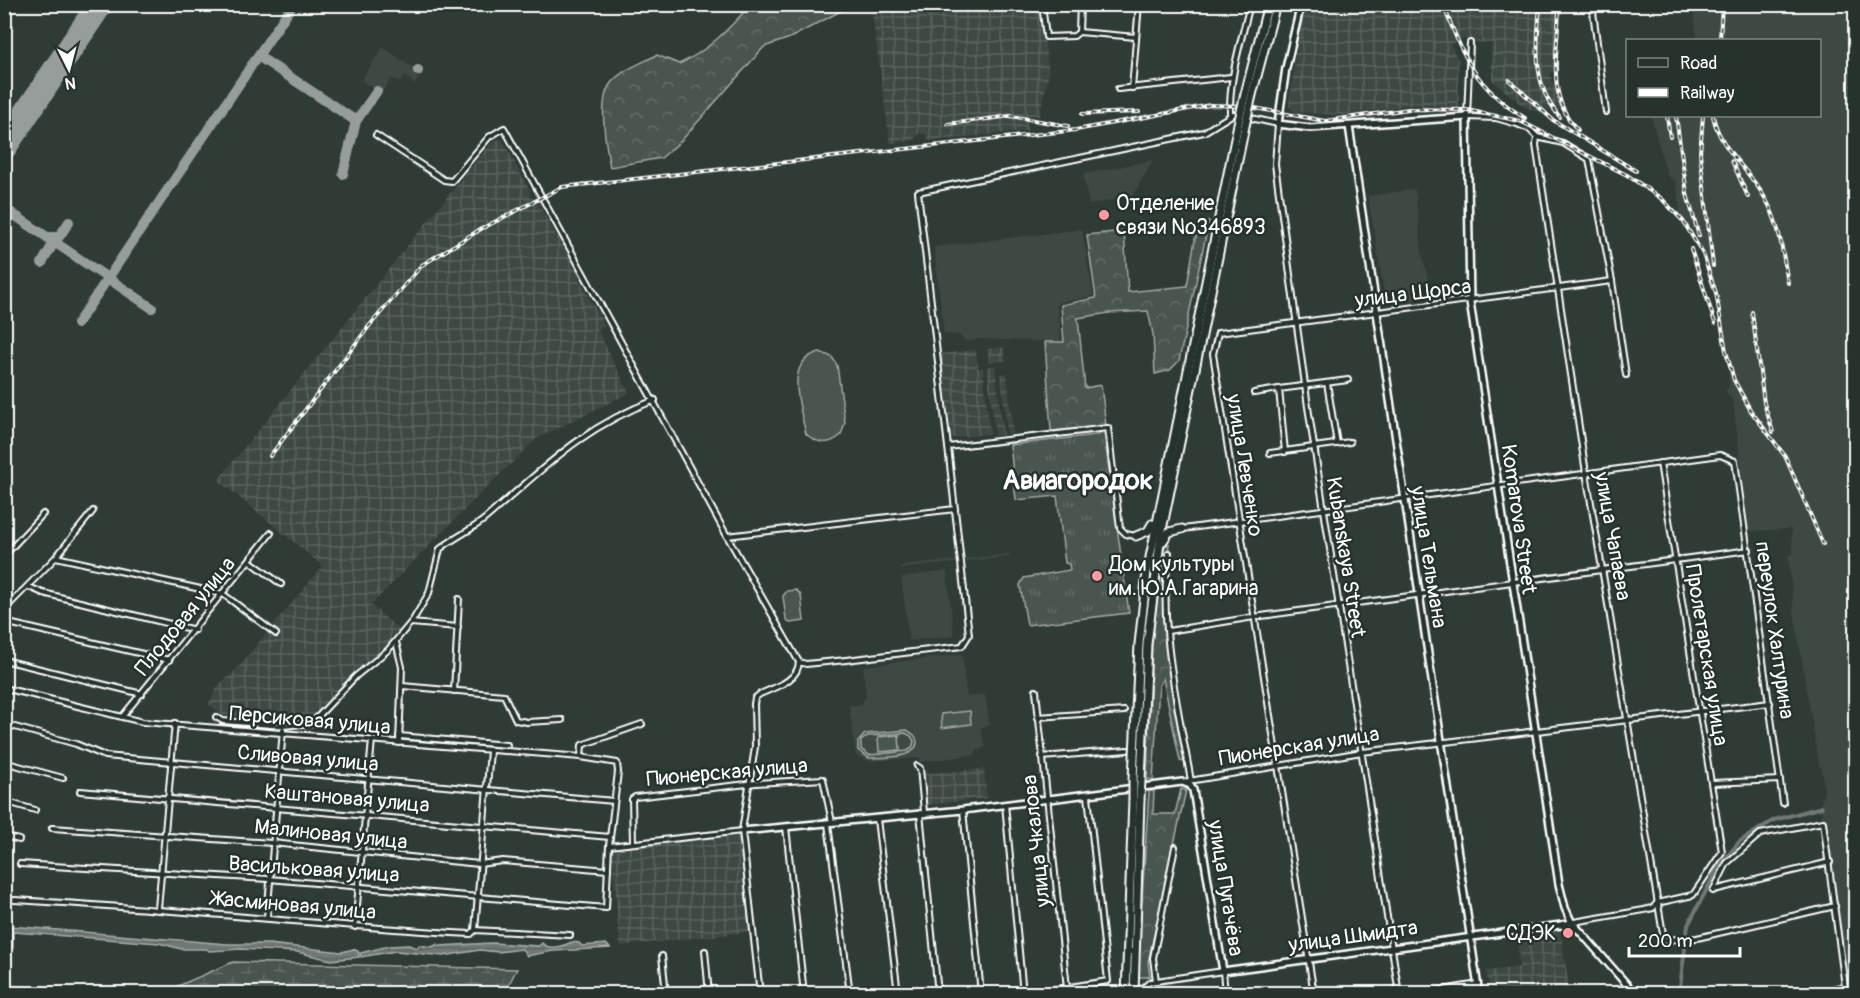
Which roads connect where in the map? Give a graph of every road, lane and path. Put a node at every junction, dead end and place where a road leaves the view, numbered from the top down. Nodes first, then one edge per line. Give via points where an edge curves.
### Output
1 (1042, 4) edge
2 (1080, 4) edge
3 (1140, 4) edge
4 (1250, 4) edge
5 (1268, 4) edge
6 (1276, 4) edge
7 (1301, 4) edge
8 (1592, 4) edge
9 (1079, 32) junction
10 (1136, 37) junction
11 (1470, 43) dead end
12 (1230, 77) junction
13 (1132, 88) junction
14 (1118, 89) dead end
15 (1249, 94) junction
16 (1606, 112) dead end
17 (1230, 115) junction
18 (1467, 117) junction
19 (1278, 123) junction
20 (1349, 126) junction
21 (376, 135) dead end
22 (1537, 137) junction
23 (1612, 281) junction
24 (1559, 288) junction
25 (1470, 302) junction
26 (1376, 313) junction
27 (1297, 324) junction
28 (1218, 333) joint
29 (1626, 375) dead end
30 (1348, 380) dead end
31 (1328, 383) junction
32 (1305, 386) junction
33 (1279, 389) junction
34 (1254, 393) dead end
35 (654, 400) junction
36 (1350, 442) dead end
37 (1337, 444) junction
38 (948, 447) junction
39 (1175, 447) junction
40 (1314, 448) junction
41 (1285, 452) junction
42 (1270, 453) dead end
43 (1660, 463) junction
44 (1586, 473) junction
45 (1498, 485) junction
46 (1169, 494) junction
47 (1403, 498) junction
48 (1160, 500) junction
49 (955, 509) junction
50 (1324, 509) junction
51 (93, 511) dead end
52 (43, 514) dead end
53 (1238, 522) junction
54 (1182, 529) junction
55 (271, 533) dead end
56 (727, 536) junction
57 (1136, 536) junction
58 (1749, 550) junction
59 (1169, 553) dead end
60 (4, 556) edge
61 (57, 557) junction
62 (1677, 560) junction
63 (250, 561) junction
64 (1157, 565) junction
65 (1604, 571) junction
66 (1147, 572) junction
67 (281, 584) dead end
68 (1512, 584) junction
69 (29, 587) junction
70 (223, 594) junction
71 (1418, 596) junction
72 (459, 599) dead end
73 (1339, 607) junction
74 (4, 609) edge
75 (1254, 617) junction
76 (4, 622) edge
77 (411, 623) junction
78 (458, 627) junction
79 (195, 630) junction
80 (1168, 631) junction
81 (276, 634) dead end
82 (396, 642) junction
83 (1143, 644) junction
84 (4, 660) edge
85 (169, 660) junction
86 (799, 662) junction
87 (402, 686) junction
88 (4, 688) edge
89 (454, 691) junction
90 (1036, 691) dead end
91 (142, 694) junction
92 (1770, 703) junction
93 (1124, 711) dead end
94 (1701, 712) junction
95 (122, 717) junction
96 (216, 717) dead end
97 (1038, 717) junction
98 (1627, 719) junction
99 (562, 720) dead end
100 (175, 723) junction
101 (4, 724) edge
102 (642, 724) dead end
103 (283, 728) junction
104 (1534, 730) junction
105 (399, 735) junction
106 (372, 740) junction
107 (1441, 742) junction
108 (399, 743) junction
109 (507, 746) dead end
110 (1127, 750) dead end
111 (490, 751) junction
112 (1362, 752) junction
113 (581, 757) junction
114 (1042, 757) junction
115 (4, 762) edge
116 (172, 762) junction
117 (917, 766) dead end
118 (1277, 766) junction
119 (279, 770) junction
120 (368, 777) junction
121 (63, 778) dead end
122 (1191, 780) junction
123 (1780, 780) junction
124 (1182, 782) junction
125 (1712, 783) junction
126 (748, 786) junction
127 (1193, 788) junction
128 (486, 790) junction
129 (80, 791) dead end
130 (1088, 796) junction
131 (169, 798) junction
132 (1046, 800) junction
133 (1136, 800) junction
134 (4, 801) edge
135 (614, 801) junction
136 (1783, 803) dead end
137 (1005, 804) junction
138 (276, 807) junction
139 (35, 810) dead end
140 (963, 810) junction
141 (922, 813) junction
142 (364, 816) junction
143 (877, 819) junction
144 (831, 823) junction
145 (483, 824) junction
146 (786, 827) junction
147 (52, 828) dead end
148 (742, 831) junction
149 (165, 835) junction
150 (4, 836) edge
151 (610, 837) junction
152 (20, 840) dead end
153 (633, 842) junction
154 (272, 843) junction
155 (609, 846) junction
156 (1175, 847) dead end
157 (1722, 852) joint
158 (361, 853) junction
159 (1830, 862) junction
160 (20, 864) dead end
161 (479, 864) junction
162 (608, 870) junction
163 (162, 873) junction
164 (269, 879) junction
165 (359, 887) junction
166 (477, 897) junction
167 (14, 900) dead end
168 (1657, 903) junction
169 (1835, 906) junction
170 (158, 908) junction
171 (267, 917) junction
172 (1571, 921) junction
173 (1560, 925) junction
174 (355, 927) junction
175 (475, 930) junction
176 (1578, 931) junction
177 (570, 936) dead end
178 (1471, 936) junction
179 (1393, 946) junction
180 (705, 951) dead end
181 (662, 956) dead end
182 (1308, 959) junction
183 (1223, 971) junction
184 (1156, 981) junction
185 (1478, 984) junction
186 (1845, 986) junction
187 (1067, 988) junction
188 (666, 993) edge
189 (709, 993) edge
190 (760, 993) edge
191 (804, 993) edge
192 (850, 993) edge
193 (898, 993) edge
194 (938, 993) edge
195 (981, 993) edge
196 (1024, 993) edge
197 (1126, 993) edge
198 (1134, 993) edge
199 (1142, 993) edge
200 (1225, 993) edge
201 (1314, 993) edge
202 (1399, 993) edge
203 (1419, 993) edge
204 (1479, 993) edge
205 (1635, 993) edge
206 (1812, 993) edge
207 (1846, 993) edge

1 - 9 street via 1046,37 1074,36
2 - 9 street
3 - 10 street
4 - 12 street
5 - 15 highway
6 - 15 highway
7 - 19 street
8 - 16 street
9 - 10 street
10 - 13 street
11 - 18 street
12 - 13 street
12 - 17 street
13 - 14 street
15 - 39 highway, bridge
17 - 19 street via 1237,113
17 - 38 street via 1204,132 918,192
18 - 20 street
18 - 22 street via 1496,118 1517,124
18 - 25 street, Komarova Street
19 - 20 street via 1300,128
19 - 27 street, Kubanskaya Street via 1275,164
20 - 26 street, улица Тельмана
21 - 35 street via 452,182 489,137 504,128
22 - 23 street via 1563,144 1589,159
22 - 24 street, улица Чапаева
23 - 24 street, улица Щорса
23 - 29 street
24 - 25 street, улица Щорса
24 - 44 street, улица Чапаева
25 - 26 street, улица Щорса
25 - 45 street, Komarova Street
26 - 27 street, улица Щорса
26 - 47 street, улица Тельмана
27 - 28 street, улица Щорса
27 - 32 street, Kubanskaya Street
28 - 53 street, улица Левченко via 1213,354
30 - 31 street
31 - 32 street
31 - 37 street
32 - 33 street
32 - 40 street, Kubanskaya Street
33 - 34 street
33 - 41 street
35 - 56 street
35 - 77 street via 590,430 484,520 441,549 429,593
36 - 37 street
37 - 40 street
38 - 49 street
38 - 57 street via 1108,428 1120,528
39 - 46 highway
39 - 48 highway
40 - 41 street
40 - 50 street, Kubanskaya Street
41 - 42 street
43 - 44 street
43 - 58 street, переулок Халтурина via 1720,455 1735,461
43 - 62 street, Пролетарская улица
44 - 45 street
44 - 65 street, улица Чапаева
45 - 47 street
45 - 68 street, Komarova Street
46 - 54 highway via 1169,522
46 - 64 highway
47 - 50 street
47 - 71 street, улица Тельмана
48 - 57 highway via 1150,529
48 - 66 highway
49 - 56 street
49 - 86 street via 969,634 962,646
50 - 53 street
50 - 73 street, Kubanskaya Street
51 - 61 street
52 - 60 street
53 - 54 street
53 - 75 street, улица Левченко
54 - 64 highway via 1164,536
55 - 63 street, Плодовая улица
56 - 86 street
57 - 66 highway via 1148,541
58 - 62 street
58 - 92 street, переулок Халтурина
59 - 80 street, улица Пугачёва
61 - 69 street
61 - 70 street
62 - 65 street
62 - 94 street, Пролетарская улица
63 - 67 street
63 - 70 street, Плодовая улица
64 - 83 highway
65 - 68 street
65 - 98 street, улица Чапаева
66 - 83 highway
68 - 71 street
68 - 104 street, Komarova Street
69 - 74 street
69 - 79 street
70 - 79 street, Плодовая улица
70 - 81 street
71 - 73 street
71 - 107 street, улица Тельмана
72 - 78 street
73 - 75 street
73 - 112 street, Kubanskaya Street
75 - 80 street
75 - 118 street, улица Левченко
76 - 85 street
77 - 78 street
77 - 82 street
78 - 89 street
79 - 85 street, Плодовая улица
80 - 122 street, улица Пугачёва
82 - 87 street via 402,658
82 - 103 street via 312,723
83 - 133 highway, bridge
84 - 91 street
85 - 91 street, Плодовая улица
86 - 126 street via 794,675 755,698 755,747
87 - 89 street
87 - 105 street
88 - 95 street, Персиковая улица
89 - 99 street via 504,695 516,720
90 - 97 street, улица Чкалова
91 - 95 street, Плодовая улица
92 - 94 street, Пионерская улица
92 - 123 street, переулок Халтурина
93 - 97 street
94 - 98 street, Пионерская улица
94 - 125 street, Пролетарская улица
95 - 100 street, Персиковая улица
96 - 103 street
97 - 114 street, улица Чкалова
98 - 104 street, Пионерская улица
98 - 168 street, улица Чапаева
100 - 103 street, Персиковая улица
100 - 116 street
101 - 116 street, Сливовая улица via 105,756
102 - 113 street via 582,745
103 - 106 street, Персиковая улица
103 - 119 street
104 - 107 street, Пионерская улица
104 - 172 street, Komarova Street via 1560,891
105 - 108 street
105 - 109 street
106 - 108 street, Персиковая улица
106 - 120 street
107 - 112 street, Пионерская улица
107 - 178 street, улица Тельмана
108 - 111 street, Персиковая улица
110 - 114 street
111 - 113 street, Персиковая улица
111 - 128 street
112 - 118 street, Пионерская улица
112 - 179 street, Kubanskaya Street
113 - 135 street, Персиковая улица via 617,763
114 - 132 street, улица Чкалова
115 - 121 street
116 - 119 street, Сливовая улица
116 - 131 street
117 - 141 street
118 - 122 street, Пионерская улица
118 - 182 street, улица Левченко
119 - 120 street, Сливовая улица
119 - 138 street
120 - 128 street, Сливовая улица
120 - 142 street
122 - 124 street, Пионерская улица
122 - 127 street, улица Пугачёва
123 - 125 street
123 - 136 street, переулок Халтурина
124 - 127 street
124 - 130 street, Пионерская улица
125 - 157 street, Пролетарская улица
126 - 144 street, Пионерская улица via 824,779
126 - 148 street
126 - 153 street, Пионерская улица via 634,797
127 - 183 street, улица Пугачёва
128 - 135 street, Сливовая улица
128 - 145 street
129 - 131 street, Каштановая улица
130 - 132 street, Пионерская улица
130 - 187 street via 1108,980 1104,984
131 - 138 street, Каштановая улица
131 - 149 street
132 - 137 street, Пионерская улица
132 - 187 street, улица Чкалова
133 - 197 highway
133 - 198 highway
134 - 139 street
135 - 151 street
137 - 140 street, Пионерская улица
137 - 196 street
138 - 142 street, Каштановая улица
138 - 154 street
140 - 141 street, Пионерская улица
140 - 195 street
141 - 143 street, Пионерская улица
141 - 194 street
142 - 145 street, Каштановая улица
142 - 158 street
143 - 144 street, Пионерская улица
143 - 193 street
144 - 146 street, Пионерская улица
144 - 192 street
145 - 151 street, Каштановая улица
145 - 161 street
146 - 148 street, Пионерская улица
146 - 191 street
147 - 149 street, Малиновая улица
148 - 153 street, Пионерская улица
148 - 190 street
149 - 154 street, Малиновая улица
149 - 163 street
150 - 152 street
151 - 155 street
153 - 155 street, Пионерская улица
154 - 158 street, Малиновая улица
154 - 164 street
155 - 162 street
156 - 184 street via 1153,962
157 - 168 street, улица Шмидта via 1693,895
158 - 161 street, Малиновая улица
158 - 165 street
159 - 159 street via 1823,822 1760,834 1727,863 1713,891
159 - 169 street
160 - 163 street, Васильковая улица
161 - 162 street, Малиновая улица via 503,861
161 - 166 street
162 - 166 street, Васильковая улица via 606,908
163 - 164 street, Васильковая улица
163 - 170 street
164 - 165 street, Васильковая улица
164 - 171 street
165 - 166 street, Васильковая улица
165 - 174 street
166 - 175 street
167 - 170 street, Жасминовая улица
168 - 169 street, улица Чапаева via 1664,940 1696,938
168 - 172 street, улица Шмидта via 1644,910
169 - 186 street
170 - 171 street, Жасминовая улица
171 - 174 street, Жасминовая улица
172 - 173 street, улица Шмидта
172 - 176 street, Komarova Street
173 - 176 street, улица Шмидта
173 - 178 street, улица Шмидта
174 - 175 street, Жасминовая улица via 471,934
175 - 177 street, Жасминовая улица
176 - 205 street, Komarova Street
178 - 179 street, улица Шмидта
178 - 185 street, улица Тельмана
179 - 182 street, улица Шмидта
179 - 202 street, Kubanskaya Street
180 - 189 street
181 - 188 street
182 - 183 street, улица Шмидта
182 - 201 street, улица Левченко
183 - 184 street, улица Шмидта
183 - 200 street, улица Пугачёва
184 - 199 street, улица Шмидта via 1150,982
185 - 203 street
185 - 204 street, улица Тельмана
186 - 206 street
186 - 207 street
187 - 196 street

